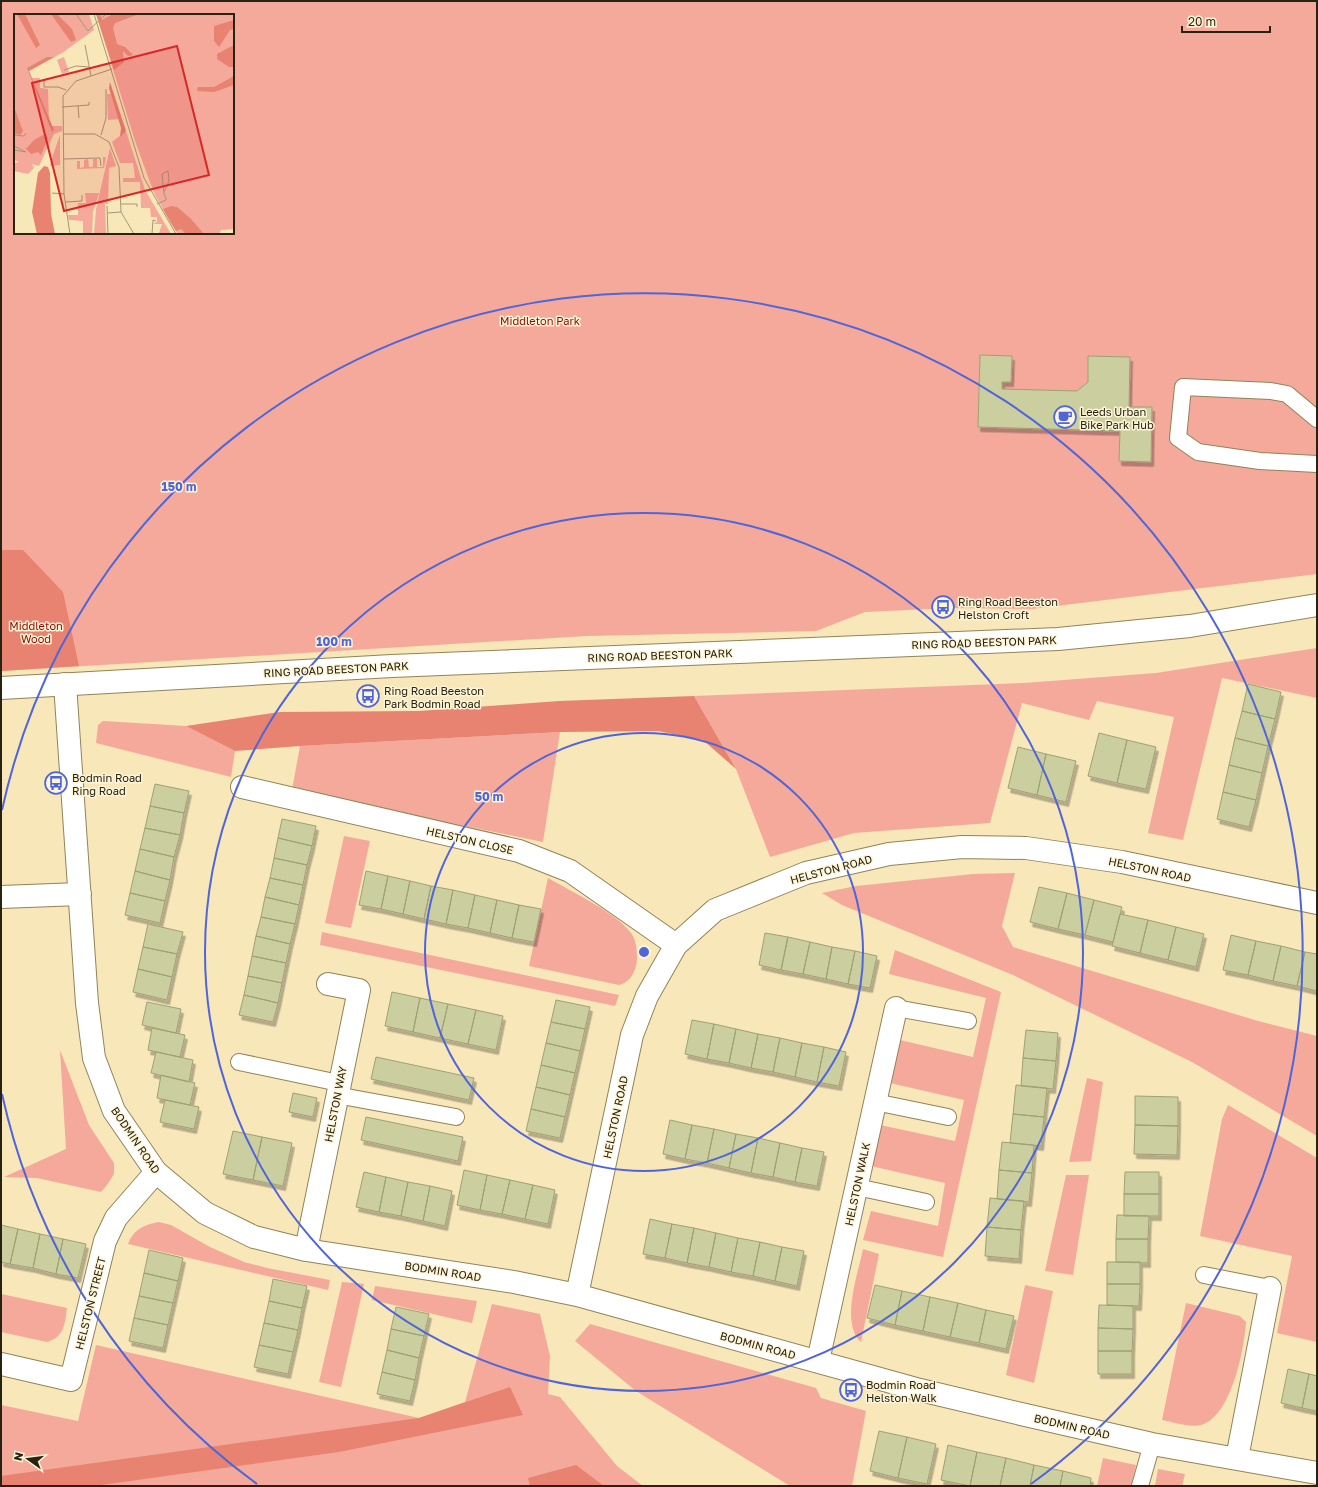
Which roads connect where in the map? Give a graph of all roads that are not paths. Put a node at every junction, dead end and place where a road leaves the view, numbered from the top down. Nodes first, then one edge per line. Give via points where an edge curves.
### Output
1 (1317, 419) edge
2 (1317, 464) edge
3 (1317, 605) edge
4 (65, 684) junction
5 (1, 688) edge
6 (242, 787) dead end
7 (80, 894) junction
8 (1, 897) edge
9 (1317, 903) edge
10 (676, 945) junction
11 (328, 984) dead end
12 (896, 1008) joint
13 (968, 1021) dead end
14 (239, 1062) dead end
15 (337, 1089) junction
16 (875, 1102) junction
17 (456, 1117) dead end
18 (948, 1117) dead end
19 (156, 1172) junction
20 (856, 1187) junction
21 (926, 1202) dead end
22 (306, 1250) junction
23 (1204, 1275) dead end
24 (1270, 1288) joint
25 (577, 1295) junction
26 (818, 1361) junction
27 (1, 1364) edge
28 (1152, 1444) junction
29 (1237, 1458) junction
30 (1317, 1473) edge
31 (1140, 1486) edge

1 - 2 lane via 1287,394 1183,387 1178,438 1198,452 1260,461
3 - 4 street, RING ROAD BEESTON PARK via 1190,626 1058,639 392,666
4 - 5 street, RING ROAD BEESTON PARK
4 - 7 street, BODMIN ROAD
6 - 10 street, HELSTON CLOSE via 519,851 570,871
7 - 8 street
7 - 19 street, BODMIN ROAD via 87,1002 94,1058 114,1111
9 - 10 street, HELSTON ROAD via 1069,853 1026,848 962,847 889,854 806,873 715,910
10 - 25 street, HELSTON ROAD via 647,996 632,1035
11 - 15 street, HELSTON WAY via 359,990
12 - 13 lane
12 - 16 street, HELSTON WALK
14 - 15 lane
15 - 17 lane
15 - 22 street, HELSTON WAY
16 - 18 lane
16 - 20 street, HELSTON WALK
19 - 22 street, BODMIN ROAD via 205,1213 254,1237
19 - 27 street, HELSTON STREET via 116,1218 105,1241 71,1380
20 - 21 lane
20 - 26 street, HELSTON WALK
22 - 25 street, BODMIN ROAD via 514,1282
23 - 24 lane
24 - 29 street
25 - 26 street, BODMIN ROAD
26 - 28 street, BODMIN ROAD via 920,1390
28 - 29 street, BODMIN ROAD
28 - 31 lane
29 - 30 street, BODMIN ROAD

